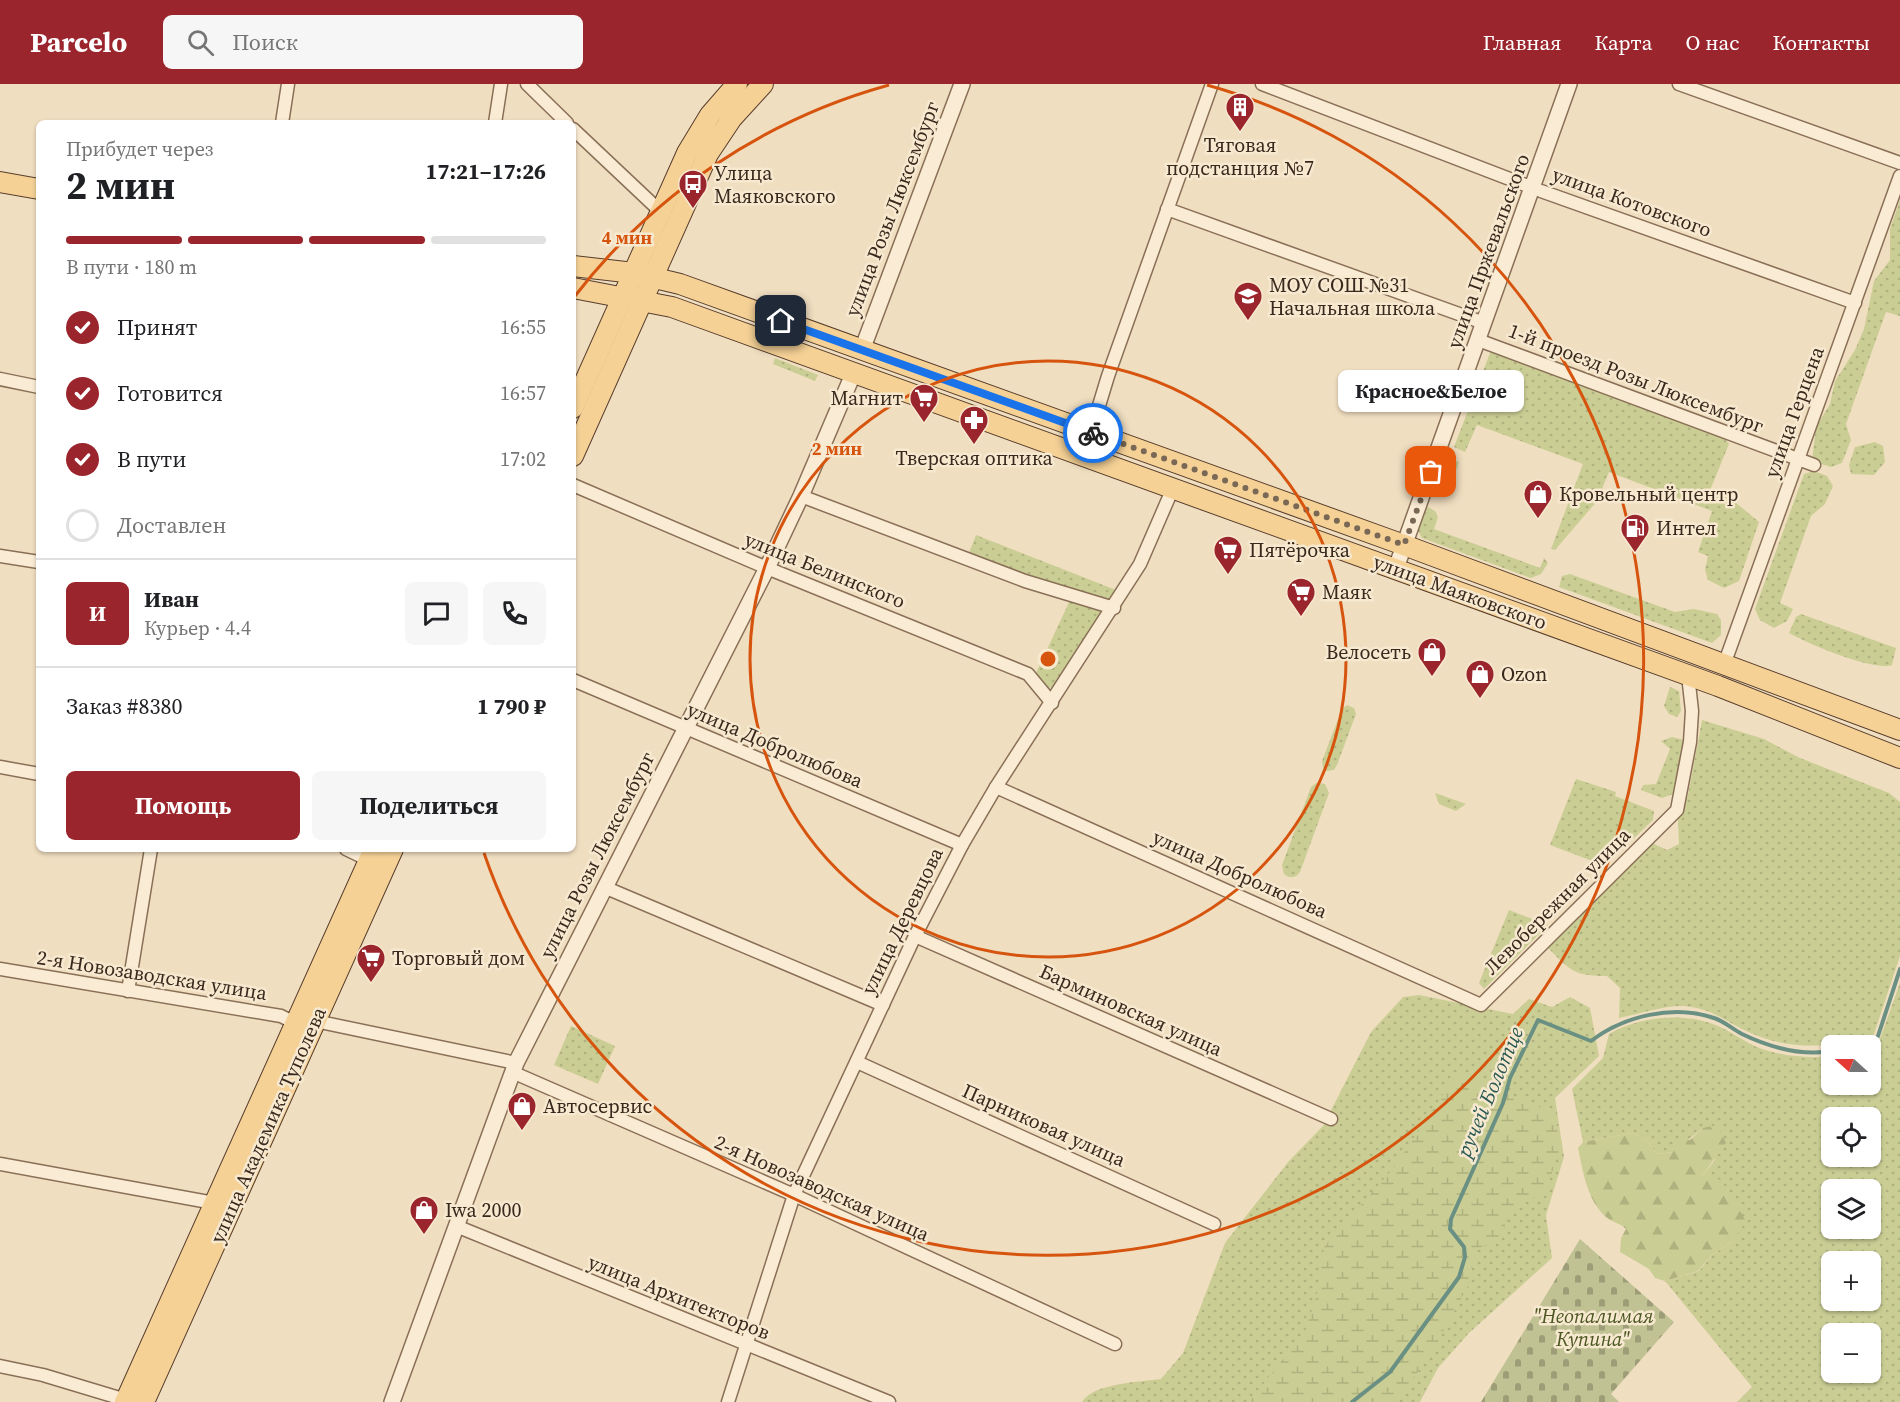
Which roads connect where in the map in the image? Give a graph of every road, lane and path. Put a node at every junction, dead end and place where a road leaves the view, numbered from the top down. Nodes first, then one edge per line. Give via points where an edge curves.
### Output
1 (288, 84) edge
2 (501, 84) edge
3 (527, 84) edge
4 (763, 84) edge
5 (962, 84) edge
6 (1212, 84) edge
7 (1262, 84) edge
8 (1569, 84) edge
9 (1679, 84) edge
10 (731, 86) edge
11 (282, 120) edge
12 (495, 120) edge
13 (564, 120) edge
14 (576, 132) edge
15 (1900, 163) edge
16 (1900, 176) edge
17 (0, 182) edge
18 (1533, 187) junction
19 (36, 188) edge
20 (1167, 209) junction
21 (661, 212) junction
22 (576, 266) edge
23 (634, 273) junction
24 (653, 278) junction
25 (576, 289) edge
26 (623, 298) junction
27 (643, 302) junction
28 (1856, 303) junction
29 (1484, 323) junction
30 (1479, 340) junction
31 (862, 350) junction
32 (854, 372) junction
33 (0, 379) edge
34 (36, 386) edge
35 (576, 401) edge
36 (1091, 432) junction
37 (576, 449) edge
38 (1796, 459) junction
39 (1814, 465) dead end
40 (576, 486) edge
41 (1173, 488) junction
42 (801, 496) junction
43 (1404, 545) junction
44 (0, 556) edge
45 (36, 562) edge
46 (767, 568) junction
47 (1396, 568) junction
48 (1114, 608) junction
49 (1725, 662) junction
50 (1688, 675) junction
51 (576, 681) edge
52 (1052, 703) junction
53 (686, 729) junction
54 (1900, 730) edge
55 (1900, 758) edge
56 (0, 767) edge
57 (36, 773) edge
58 (996, 788) junction
59 (962, 845) junction
60 (151, 852) edge
61 (392, 852) edge
62 (371, 854) edge
63 (604, 887) junction
64 (915, 936) junction
65 (1337, 939) joint
66 (0, 969) edge
67 (128, 991) junction
68 (307, 996) junction
69 (883, 1005) junction
70 (315, 1021) junction
71 (295, 1023) junction
72 (303, 1049) junction
73 (857, 1062) junction
74 (514, 1068) junction
75 (1331, 1119) dead end
76 (0, 1164) edge
77 (794, 1196) junction
78 (214, 1203) junction
79 (1214, 1224) dead end
80 (456, 1226) junction
81 (1115, 1344) dead end
82 (746, 1346) junction
83 (0, 1366) edge
84 (131, 1402) edge
85 (392, 1402) edge
86 (728, 1402) edge
87 (888, 1402) edge

1 - 11 street
2 - 12 street
3 - 13 street
4 - 24 main road via 732,118 708,154
5 - 31 street, улица Розы Люксембург
6 - 20 street
7 - 18 street, улица Котовского
8 - 18 street, улица Пржевальского
9 - 15 street
10 - 21 main road via 693,142
14 - 21 street
16 - 28 street, улица Герцена
17 - 19 main road
18 - 28 street, улица Котовского
18 - 29 street, улица Пржевальского
20 - 29 street, 1-й проезд Розы Люксембург
20 - 36 street
21 - 23 main road
22 - 23 main road, улица Маяковского
23 - 24 main road, улица Маяковского
23 - 26 main road
24 - 27 main road
24 - 31 main road, улица Маяковского via 680,284
25 - 26 main road, улица Маяковского
26 - 27 main road, улица Маяковского
26 - 35 main road
27 - 32 main road, улица Маяковского via 672,307
27 - 37 main road
28 - 38 street, улица Герцена
29 - 30 street, улица Пржевальского
30 - 38 street, 1-й проезд Розы Люксембург
30 - 43 street, улица Пржевальского
31 - 36 main road, улица Маяковского
32 - 41 main road, улица Маяковского
32 - 42 street, улица Розы Люксембург
33 - 34 street
36 - 43 main road, улица Маяковского
38 - 39 street, 1-й проезд Розы Люксембург
38 - 49 street, улица Герцена
40 - 46 street, улица Белинского
41 - 47 main road, улица Маяковского
41 - 48 street, улица Деревцова via 1140,564
42 - 46 street, улица Розы Люксембург
42 - 48 street via 1025,581
43 - 47 street, улица Пржевальского
43 - 49 main road, улица Маяковского
44 - 45 street
46 - 52 street, улица Белинского via 1028,674
46 - 53 street, улица Розы Люксембург
47 - 50 main road, улица Маяковского
48 - 52 street, улица Деревцова
49 - 54 main road, улица Маяковского
50 - 55 main road, улица Маяковского
50 - 65 street, Левобережная улица via 1690,742 1677,810 1481,1005
51 - 53 street, улица Добролюбова
52 - 58 street, улица Деревцова
53 - 59 street, улица Добролюбова
53 - 63 street, улица Розы Люксембург
56 - 57 street
58 - 59 street, улица Деревцова
58 - 65 street, улица Добролюбова
59 - 64 street, улица Деревцова
60 - 67 street
61 - 70 main road, улица Академика Туполева
62 - 68 main road, улица Академика Туполева
63 - 69 street
63 - 74 street, улица Розы Люксембург
64 - 69 street, улица Деревцова
64 - 75 street, Барминовская улица
66 - 67 street, 2-я Новозаводская улица
67 - 71 street, 2-я Новозаводская улица via 281,1016
68 - 70 main road via 308,1013
68 - 71 main road, улица Академика Туполева
69 - 73 street, улица Деревцова
70 - 72 main road, улица Академика Туполева
70 - 74 street, 2-я Новозаводская улица
71 - 72 main road via 302,1033
71 - 78 main road, улица Академика Туполева
72 - 84 main road, улица Академика Туполева
73 - 77 street, улица Деревцова
73 - 79 street, Парниковая улица
74 - 77 street, 2-я Новозаводская улица
74 - 80 street, улица Розы Люксембург
76 - 78 street
77 - 81 street, 2-я Новозаводская улица
77 - 82 street, улица Деревцова
78 - 84 main road, улица Академика Туполева
80 - 82 street, улица Архитекторов
80 - 85 street, улица Розы Люксембург
82 - 86 street, улица Деревцова
82 - 87 street, улица Архитекторов
83 - 84 street

